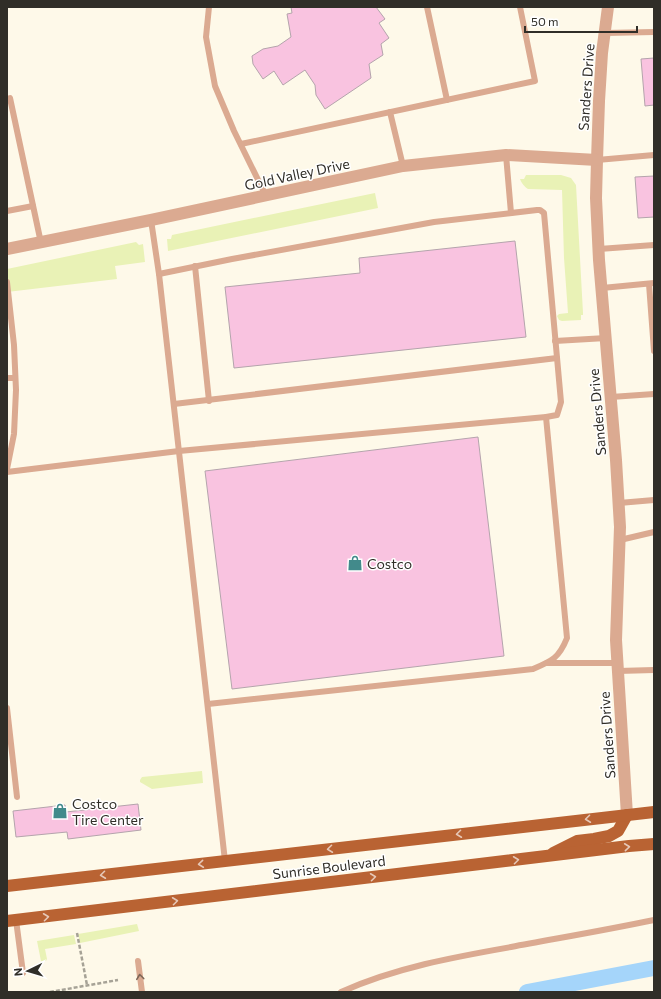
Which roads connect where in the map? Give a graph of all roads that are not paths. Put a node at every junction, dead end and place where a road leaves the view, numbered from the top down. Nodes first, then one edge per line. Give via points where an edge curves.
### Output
1 (209, 7) edge
2 (427, 7) edge
3 (520, 7) edge
4 (608, 7) edge
5 (654, 32) edge
6 (605, 33) junction
7 (7, 99) edge
8 (447, 100) junction
9 (390, 112) junction
10 (241, 144) junction
11 (506, 155) junction
12 (654, 155) edge
13 (597, 160) junction
14 (403, 166) junction
15 (266, 196) junction
16 (33, 206) junction
17 (7, 211) edge
18 (511, 213) junction
19 (151, 220) junction
20 (41, 243) junction
21 (654, 245) edge
22 (7, 249) edge
23 (599, 249) junction
24 (195, 266) junction
25 (159, 274) junction
26 (7, 282) edge
27 (652, 284) edge
28 (602, 288) junction
29 (606, 338) junction
30 (555, 341) junction
31 (654, 351) edge
32 (557, 358) junction
33 (7, 378) edge
34 (15, 378) junction
35 (654, 394) edge
36 (611, 397) junction
37 (209, 401) junction
38 (174, 404) junction
39 (546, 417) junction
40 (179, 451) junction
41 (7, 471) edge
42 (654, 500) edge
43 (619, 503) junction
44 (654, 532) edge
45 (620, 540) junction
46 (547, 663) junction
47 (618, 667) junction
48 (654, 670) edge
49 (208, 704) junction
50 (7, 712) edge
51 (10, 768) edge
52 (17, 797) dead end
53 (654, 812) edge
54 (627, 815) junction
55 (654, 844) edge
56 (547, 856) junction
57 (225, 861) junction
58 (7, 886) edge
59 (654, 920) edge
60 (12, 921) edge
61 (138, 961) dead end
62 (23, 973) dead end
63 (142, 992) edge
64 (341, 992) edge

1 - 10 lane via 206,37 215,86
2 - 8 lane
3 - 8 lane via 535,81
4 - 6 street, Sanders Drive
5 - 6 lane
6 - 13 street, Sanders Drive
7 - 16 lane via 10,98
8 - 9 lane
9 - 10 lane
9 - 14 lane
10 - 15 lane
11 - 13 street, Gold Valley Drive
11 - 14 street, Gold Valley Drive
11 - 18 lane
12 - 13 lane
13 - 23 street, Sanders Drive
14 - 15 street, Gold Valley Drive
15 - 19 street, Gold Valley Drive
16 - 17 lane
16 - 20 lane
18 - 24 lane via 434,222
18 - 30 lane via 540,210 544,213
19 - 20 street, Gold Valley Drive
19 - 25 lane
20 - 22 street, Gold Valley Drive
21 - 23 lane
23 - 28 street, Sanders Drive
24 - 25 lane
24 - 37 lane
25 - 38 lane
26 - 34 lane
27 - 28 lane
27 - 31 lane
28 - 29 street, Sanders Drive
29 - 30 lane
29 - 36 street, Sanders Drive
30 - 32 lane
32 - 37 lane
32 - 39 lane via 561,402 557,415
33 - 34 lane
34 - 41 lane via 14,434
35 - 36 lane
36 - 43 street, Sanders Drive
37 - 38 lane
38 - 40 lane
39 - 40 lane
39 - 46 lane via 567,638 557,656
40 - 41 lane
40 - 49 lane
42 - 43 lane
43 - 45 street, Sanders Drive
44 - 45 lane
45 - 47 street, Sanders Drive via 616,640
46 - 47 lane
46 - 49 lane via 533,669
47 - 48 lane
47 - 54 street, Sanders Drive
49 - 57 lane
50 - 51 lane
51 - 52 lane
53 - 54 main road, Sunrise Boulevard
54 - 56 main road via 618,831 609,836 577,840
54 -> 57 main road, Sunrise Boulevard
56 -> 55 main road, Sunrise Boulevard
60 -> 56 main road, Sunrise Boulevard
57 -> 58 main road, Sunrise Boulevard
59 - 64 lane via 423,964
60 - 62 lane
63 -> 61 lane

